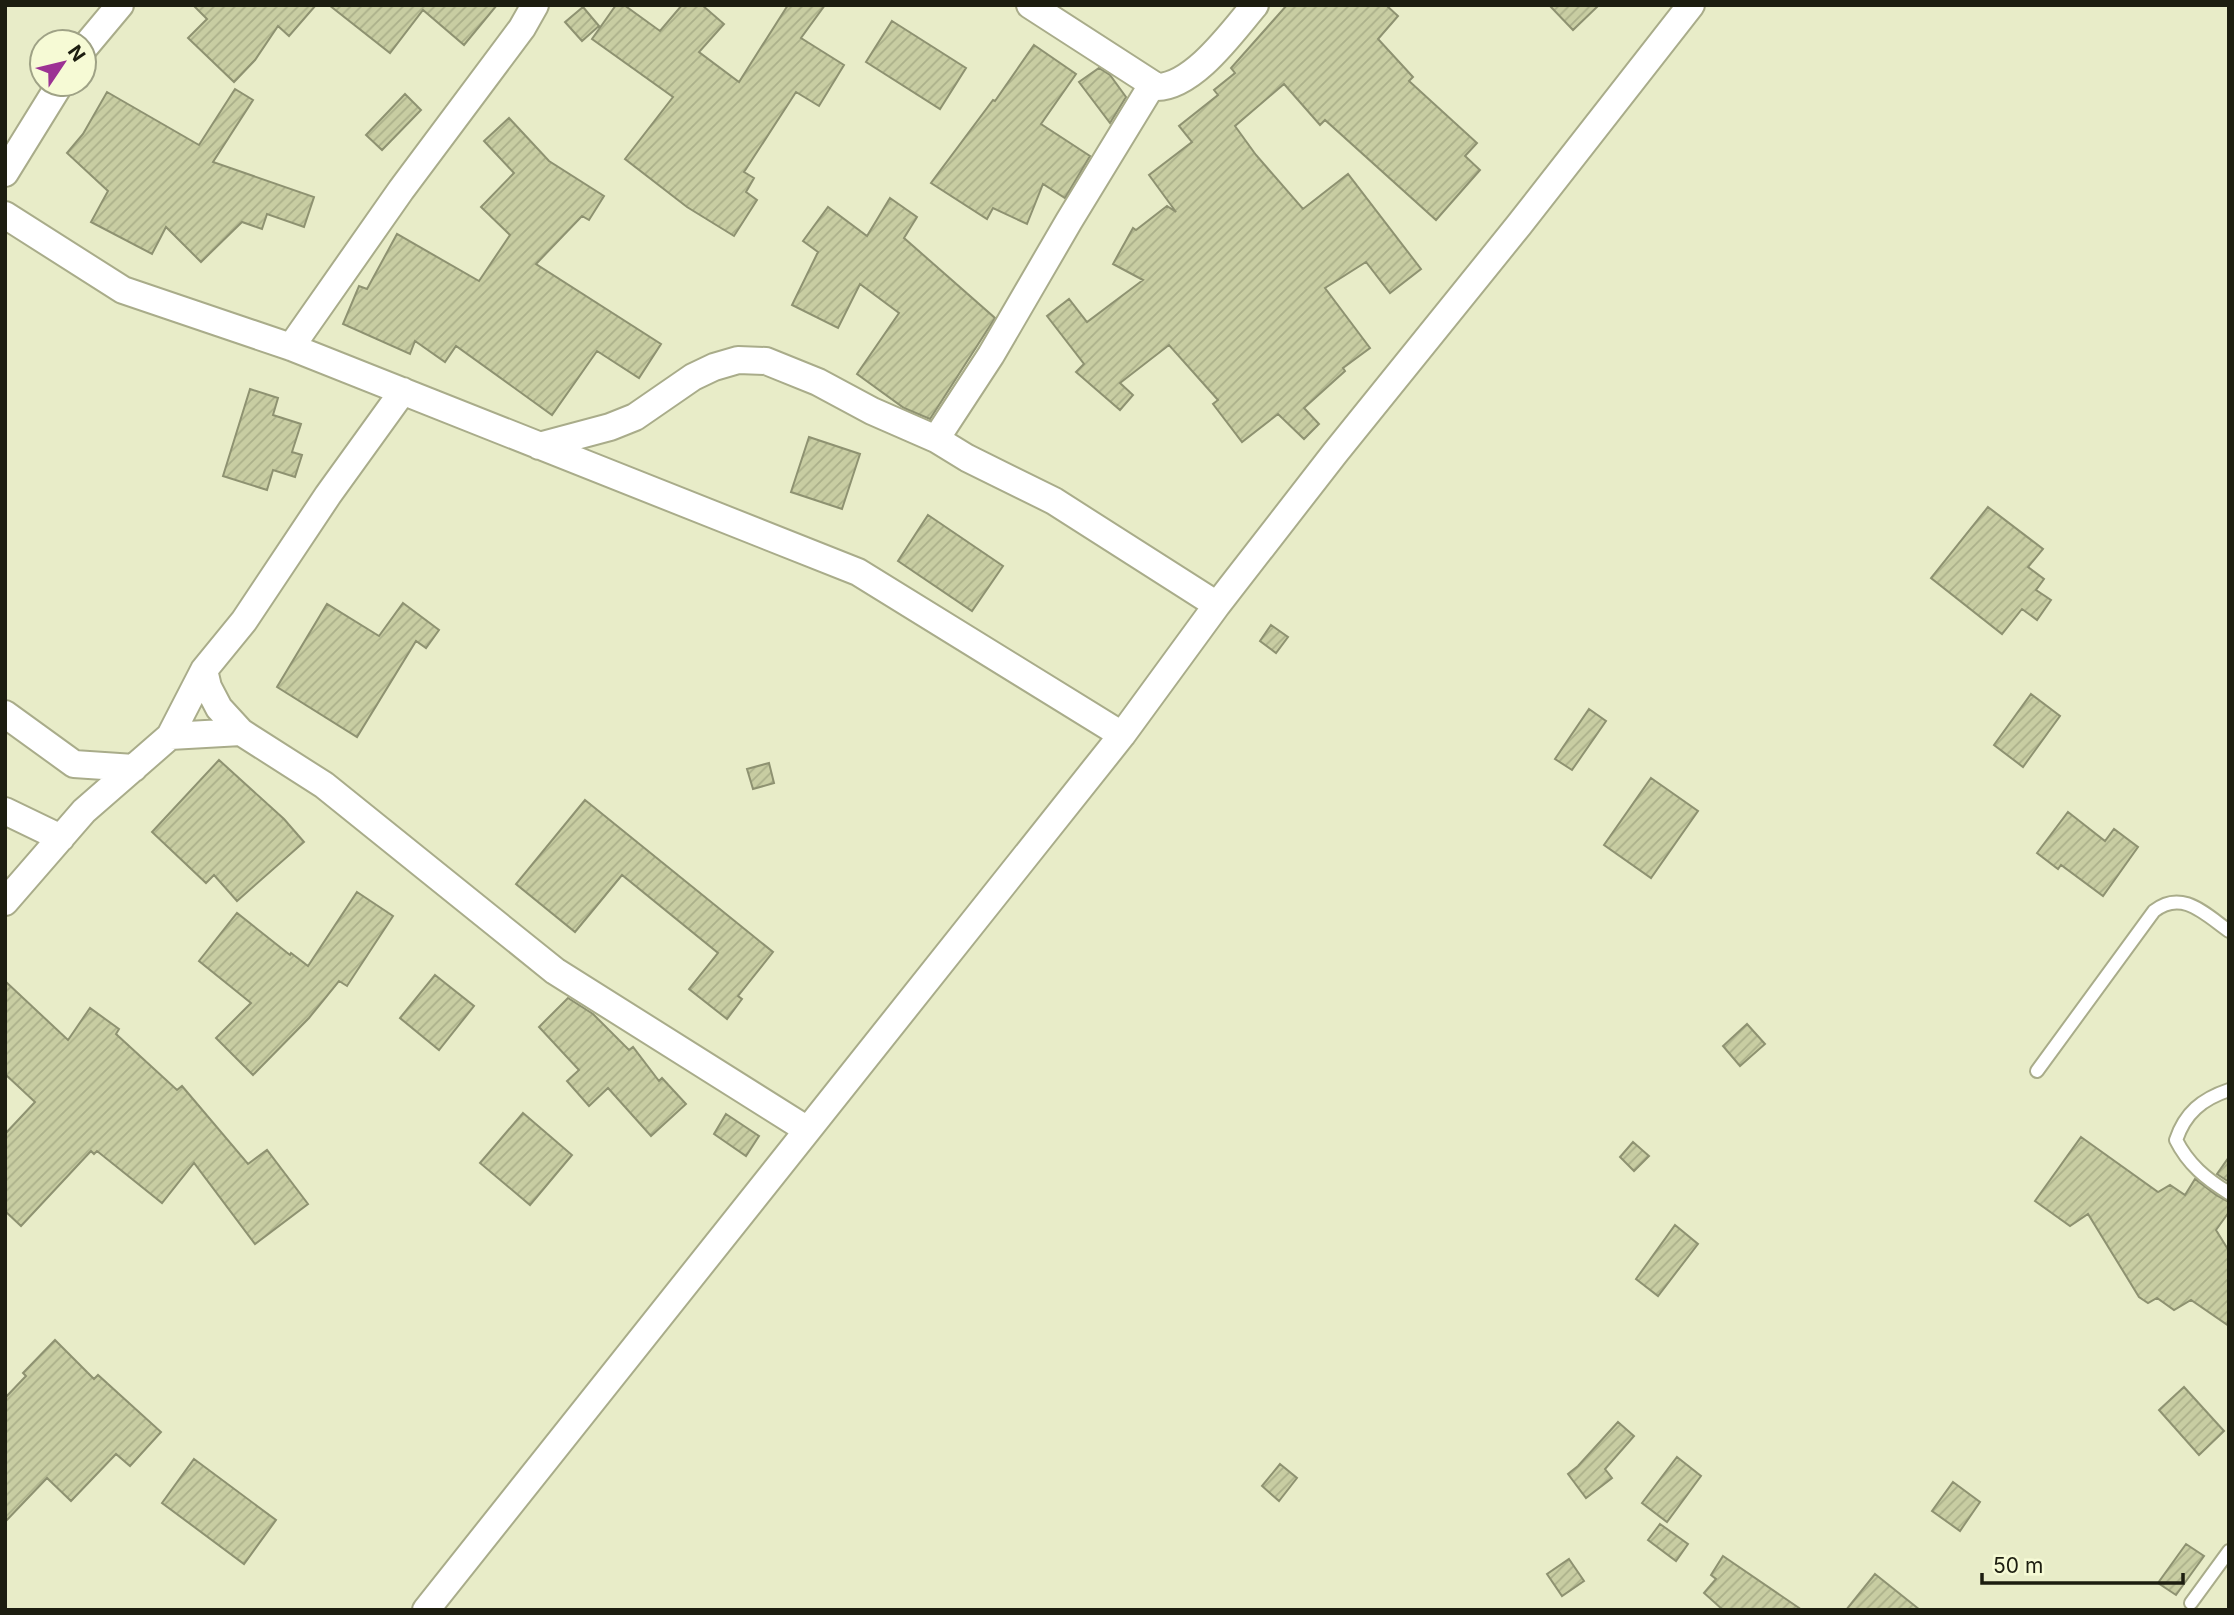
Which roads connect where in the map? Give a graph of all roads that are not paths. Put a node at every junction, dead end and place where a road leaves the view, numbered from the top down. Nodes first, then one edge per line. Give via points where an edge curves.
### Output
1 (120, 5) edge
2 (535, 5) edge
3 (1030, 5) edge
4 (1255, 5) edge
5 (1691, 5) edge
6 (98, 31) edge
7 (1152, 85) junction
8 (51, 98) edge
9 (5, 173) edge
10 (5, 215) edge
11 (291, 347) junction
12 (403, 391) junction
13 (936, 439) junction
14 (539, 446) junction
15 (1217, 605) junction
16 (204, 670) junction
17 (5, 714) edge
18 (240, 732) junction
19 (1122, 735) junction
20 (170, 736) junction
21 (74, 764) junction
22 (134, 768) junction
23 (5, 811) edge
24 (84, 811) junction
25 (61, 838) junction
26 (5, 902) edge
27 (2229, 931) edge
28 (2037, 1071) dead end
29 (2229, 1090) edge
30 (806, 1129) junction
31 (2229, 1193) edge
32 (2229, 1551) edge
33 (2191, 1603) dead end
34 (426, 1610) edge

1 - 6 street
2 - 11 street
3 - 7 street
4 - 7 street via 1196,69 1176,83
5 - 15 street
7 - 13 street
8 - 9 street
10 - 11 street via 123,290
11 - 12 street
12 - 14 street
12 - 16 street via 244,621
13 - 14 street via 766,361 738,360 693,377 635,417
13 - 15 street via 1054,501
14 - 19 street via 858,572
15 - 19 street
16 - 18 street via 219,708
16 - 20 street
17 - 21 street
18 - 20 street
18 - 30 street via 324,785 555,971
19 - 30 street
20 - 22 street
21 - 22 street
21 - 24 street
22 - 24 street
23 - 25 street
24 - 25 street
25 - 26 street
27 - 28 lane via 2182,901 2154,911
29 - 31 lane via 2197,1106 2186,1117 2176,1140 2196,1170
30 - 34 street
32 - 33 lane

